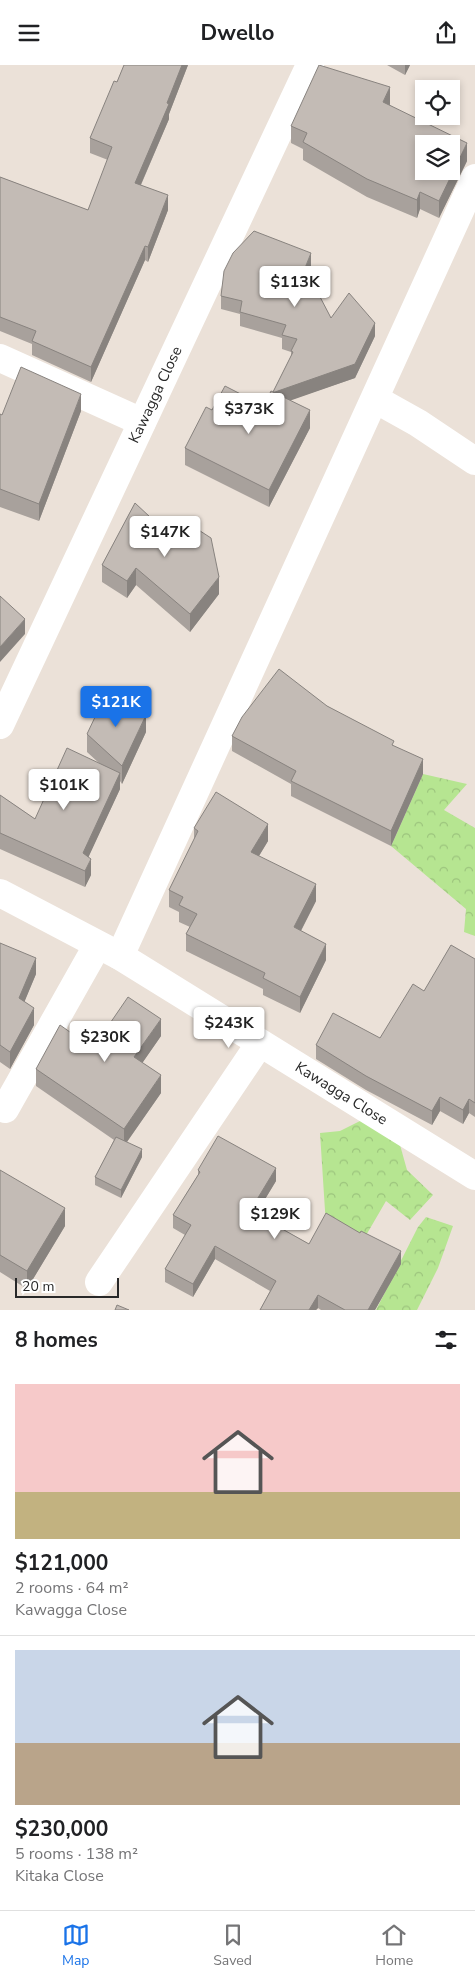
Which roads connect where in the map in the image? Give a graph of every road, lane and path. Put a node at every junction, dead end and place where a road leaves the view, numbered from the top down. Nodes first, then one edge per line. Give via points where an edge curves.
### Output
1 (310, 65) edge
2 (475, 179) edge
3 (0, 358) edge
4 (375, 399) junction
5 (142, 422) junction
6 (475, 461) edge
7 (0, 725) edge
8 (0, 893) edge
9 (108, 951) junction
10 (260, 1043) junction
11 (6, 1109) dead end
12 (475, 1176) edge
13 (99, 1282) dead end

1 - 5 street, Kawagga Close
2 - 4 street
3 - 5 street
4 - 6 street
4 - 9 street
5 - 7 street, Kawagga Close
8 - 9 street, Kawagga Close
9 - 10 street, Kawagga Close
9 - 11 street
10 - 12 street, Kawagga Close
10 - 13 street

